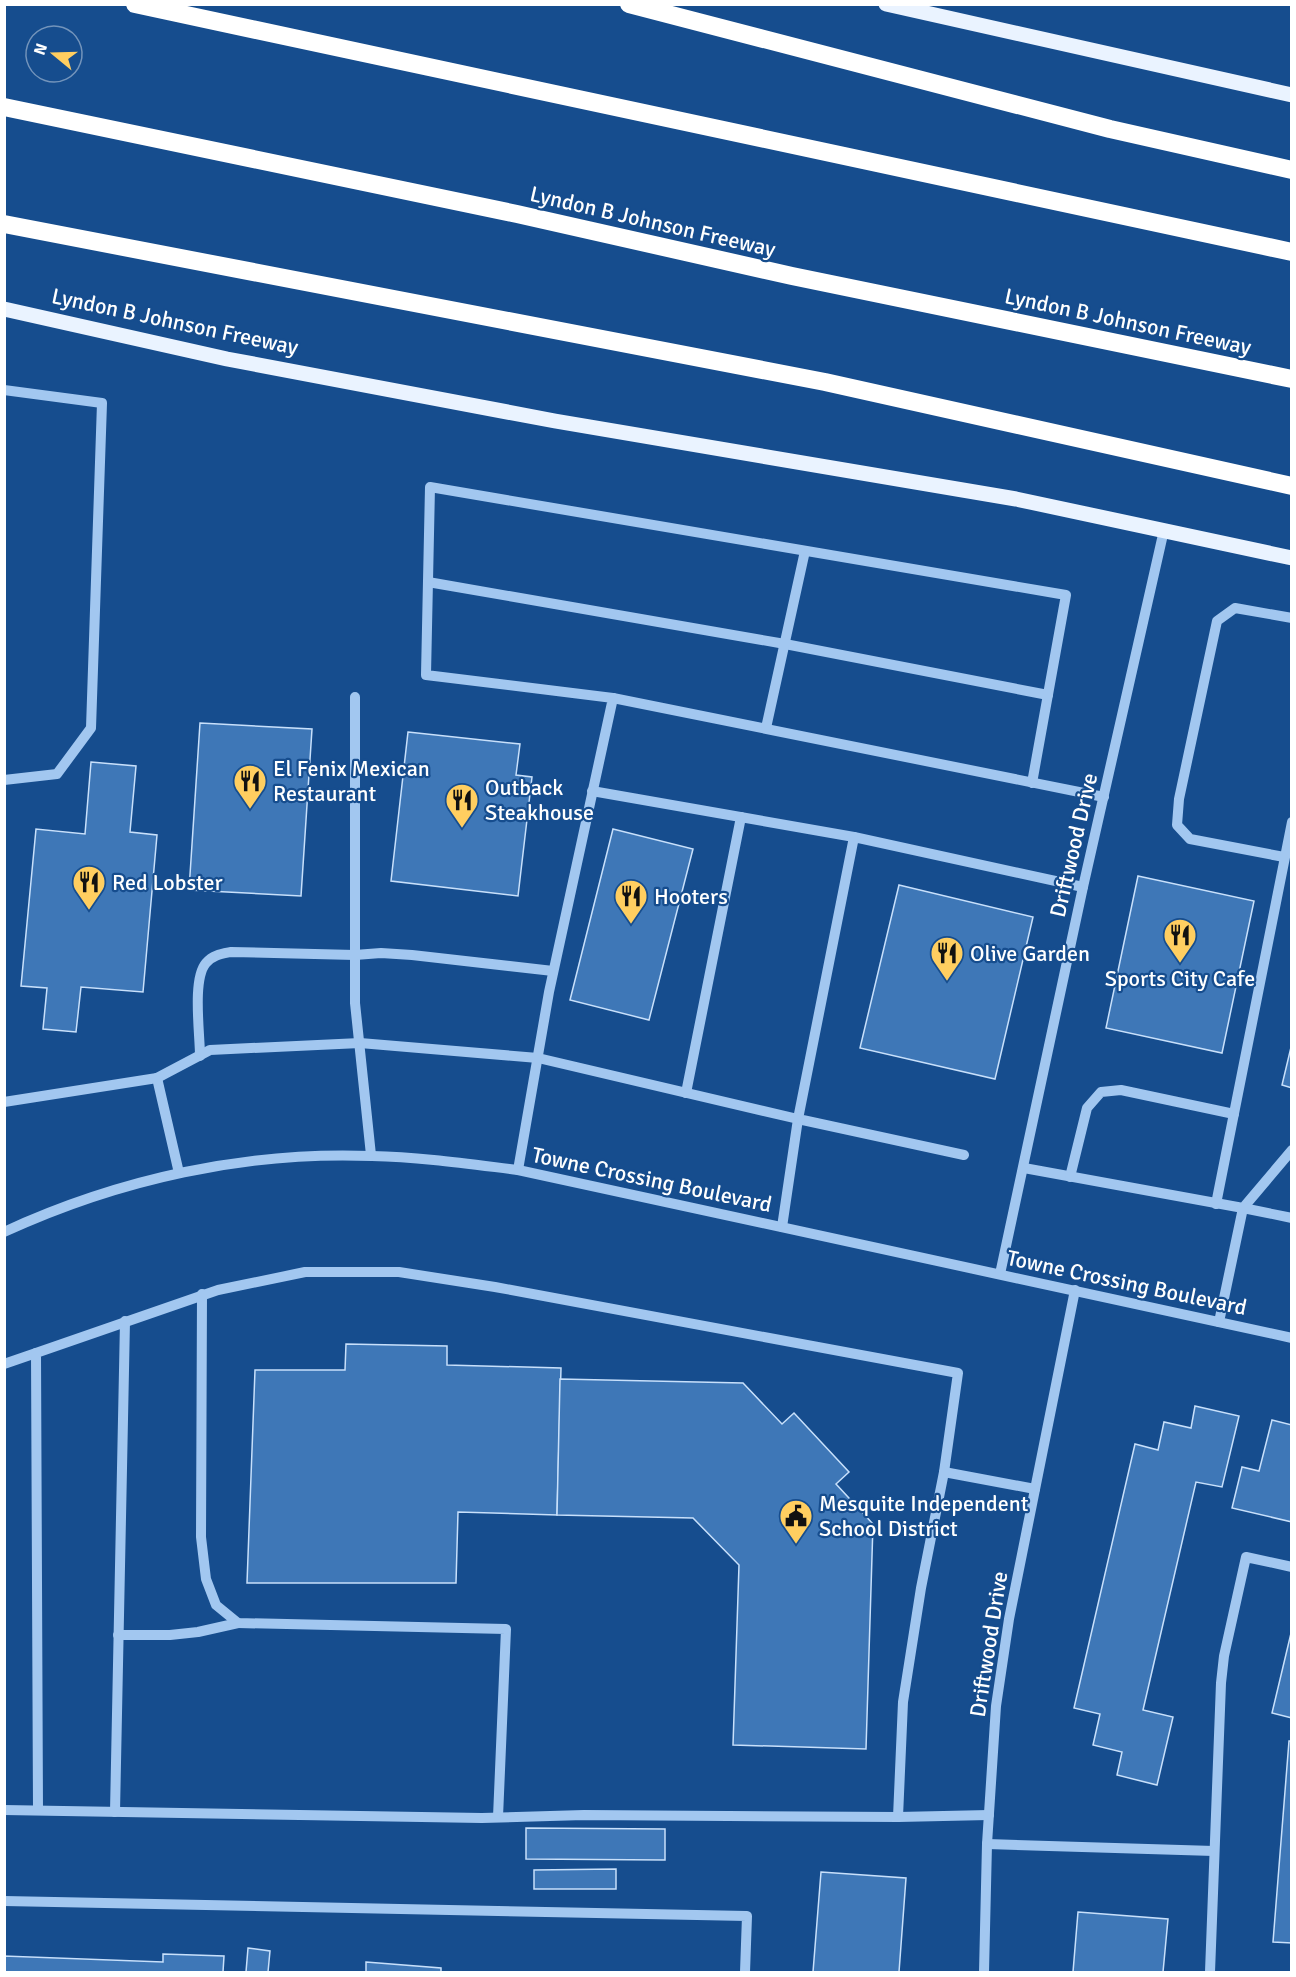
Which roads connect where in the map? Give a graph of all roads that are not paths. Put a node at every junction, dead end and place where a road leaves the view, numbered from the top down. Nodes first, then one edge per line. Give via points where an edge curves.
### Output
1 (135, 4) edge
2 (629, 4) edge
3 (886, 4) edge
4 (1292, 95) edge
5 (4, 107) edge
6 (1292, 170) edge
7 (4, 224) edge
8 (1292, 252) edge
9 (4, 309) edge
10 (1292, 379) edge
11 (4, 390) edge
12 (1292, 486) edge
13 (1164, 530) junction
14 (805, 551) junction
15 (1292, 558) edge
16 (428, 582) junction
17 (1292, 618) edge
18 (785, 644) junction
19 (1048, 695) junction
20 (355, 698) dead end
21 (613, 698) junction
22 (766, 728) junction
23 (4, 780) edge
24 (1032, 783) junction
25 (592, 791) junction
26 (1104, 797) junction
27 (741, 817) junction
28 (1292, 822) edge
29 (854, 837) junction
30 (1284, 857) junction
31 (1083, 887) junction
32 (355, 956) junction
33 (554, 971) junction
34 (360, 1043) junction
35 (200, 1056) junction
36 (537, 1058) junction
37 (157, 1078) junction
38 (686, 1093) junction
39 (4, 1102) edge
40 (1234, 1114) junction
41 (798, 1119) junction
42 (1292, 1150) edge
43 (371, 1155) junction
44 (964, 1155) dead end
45 (1024, 1168) junction
46 (518, 1170) junction
47 (179, 1173) junction
48 (1070, 1177) junction
49 (1216, 1204) junction
50 (1243, 1208) junction
51 (1292, 1218) edge
52 (782, 1227) junction
53 (4, 1232) edge
54 (1000, 1274) junction
55 (1075, 1290) junction
56 (202, 1294) junction
57 (125, 1321) junction
58 (1219, 1322) junction
59 (1292, 1338) edge
60 (36, 1353) junction
61 (4, 1364) edge
62 (944, 1472) junction
63 (1035, 1489) junction
64 (1292, 1567) edge
65 (238, 1623) junction
66 (118, 1635) junction
67 (4, 1810) edge
68 (38, 1810) junction
69 (115, 1812) junction
70 (989, 1815) junction
71 (498, 1817) junction
72 (898, 1817) junction
73 (987, 1844) junction
74 (1214, 1851) junction
75 (4, 1901) edge
76 (745, 1972) edge
77 (984, 1972) edge
78 (1210, 1972) edge

1 - 8 highway
2 - 6 highway via 1110,129
3 - 4 main road
5 - 10 highway, Lyndon B Johnson Freeway
7 - 12 highway via 825,382
9 - 13 main road, Lyndon B Johnson Freeway via 227,359 555,422 1016,499
11 - 23 street via 102,403 91,728 57,774
13 - 15 main road, Lyndon B Johnson Freeway
13 - 26 street, Driftwood Drive
14 - 16 street via 430,487
14 - 18 street
14 - 19 street via 1066,595
16 - 18 street
16 - 21 street via 426,675
17 - 30 street via 1235,609 1217,621 1179,799 1177,825 1190,839
18 - 19 street
18 - 22 street
19 - 24 street
20 - 32 street
21 - 22 street
21 - 25 street
22 - 24 street
24 - 26 street
25 - 27 street
25 - 33 street
26 - 31 street, Driftwood Drive
27 - 29 street
27 - 38 street
28 - 30 street
29 - 31 street
29 - 41 street
30 - 40 street
31 - 45 street, Driftwood Drive
32 - 33 street via 422,955
32 - 34 street
32 - 35 street via 239,952 215,955 205,965 199,982
33 - 36 street
34 - 35 street via 210,1050
34 - 36 street
34 - 43 street
35 - 37 street
36 - 38 street
36 - 46 street
37 - 39 street
37 - 47 street
38 - 41 street
40 - 48 street via 1121,1090 1101,1092 1087,1108
40 - 49 street
41 - 44 street
41 - 52 street
42 - 50 street
43 - 46 street, Towne Crossing Boulevard
43 - 47 street, Towne Crossing Boulevard via 298,1157
45 - 48 street
45 - 54 street, Driftwood Drive
46 - 52 street, Towne Crossing Boulevard
47 - 53 street, Towne Crossing Boulevard via 105,1192
48 - 49 street
49 - 50 street
50 - 51 street
50 - 58 street
52 - 54 street, Towne Crossing Boulevard
54 - 55 street, Towne Crossing Boulevard
55 - 58 street, Towne Crossing Boulevard
55 - 63 street, Driftwood Drive
56 - 57 street
56 - 62 street via 304,1272 399,1272 958,1373
56 - 65 street via 201,1537 206,1579 216,1605
57 - 60 street
57 - 66 street
58 - 59 street, Towne Crossing Boulevard
60 - 61 street
60 - 68 street
62 - 63 street
62 - 72 street via 903,1702
63 - 70 street, Driftwood Drive via 996,1706
64 - 74 street via 1246,1557 1221,1683
65 - 66 street via 170,1635
65 - 71 street via 506,1629
66 - 69 street
67 - 68 street
68 - 69 street
69 - 71 street
70 - 72 street
70 - 73 street, Driftwood Drive
71 - 72 street
73 - 74 street
73 - 77 street, Driftwood Drive
74 - 78 street
75 - 76 street via 747,1916

